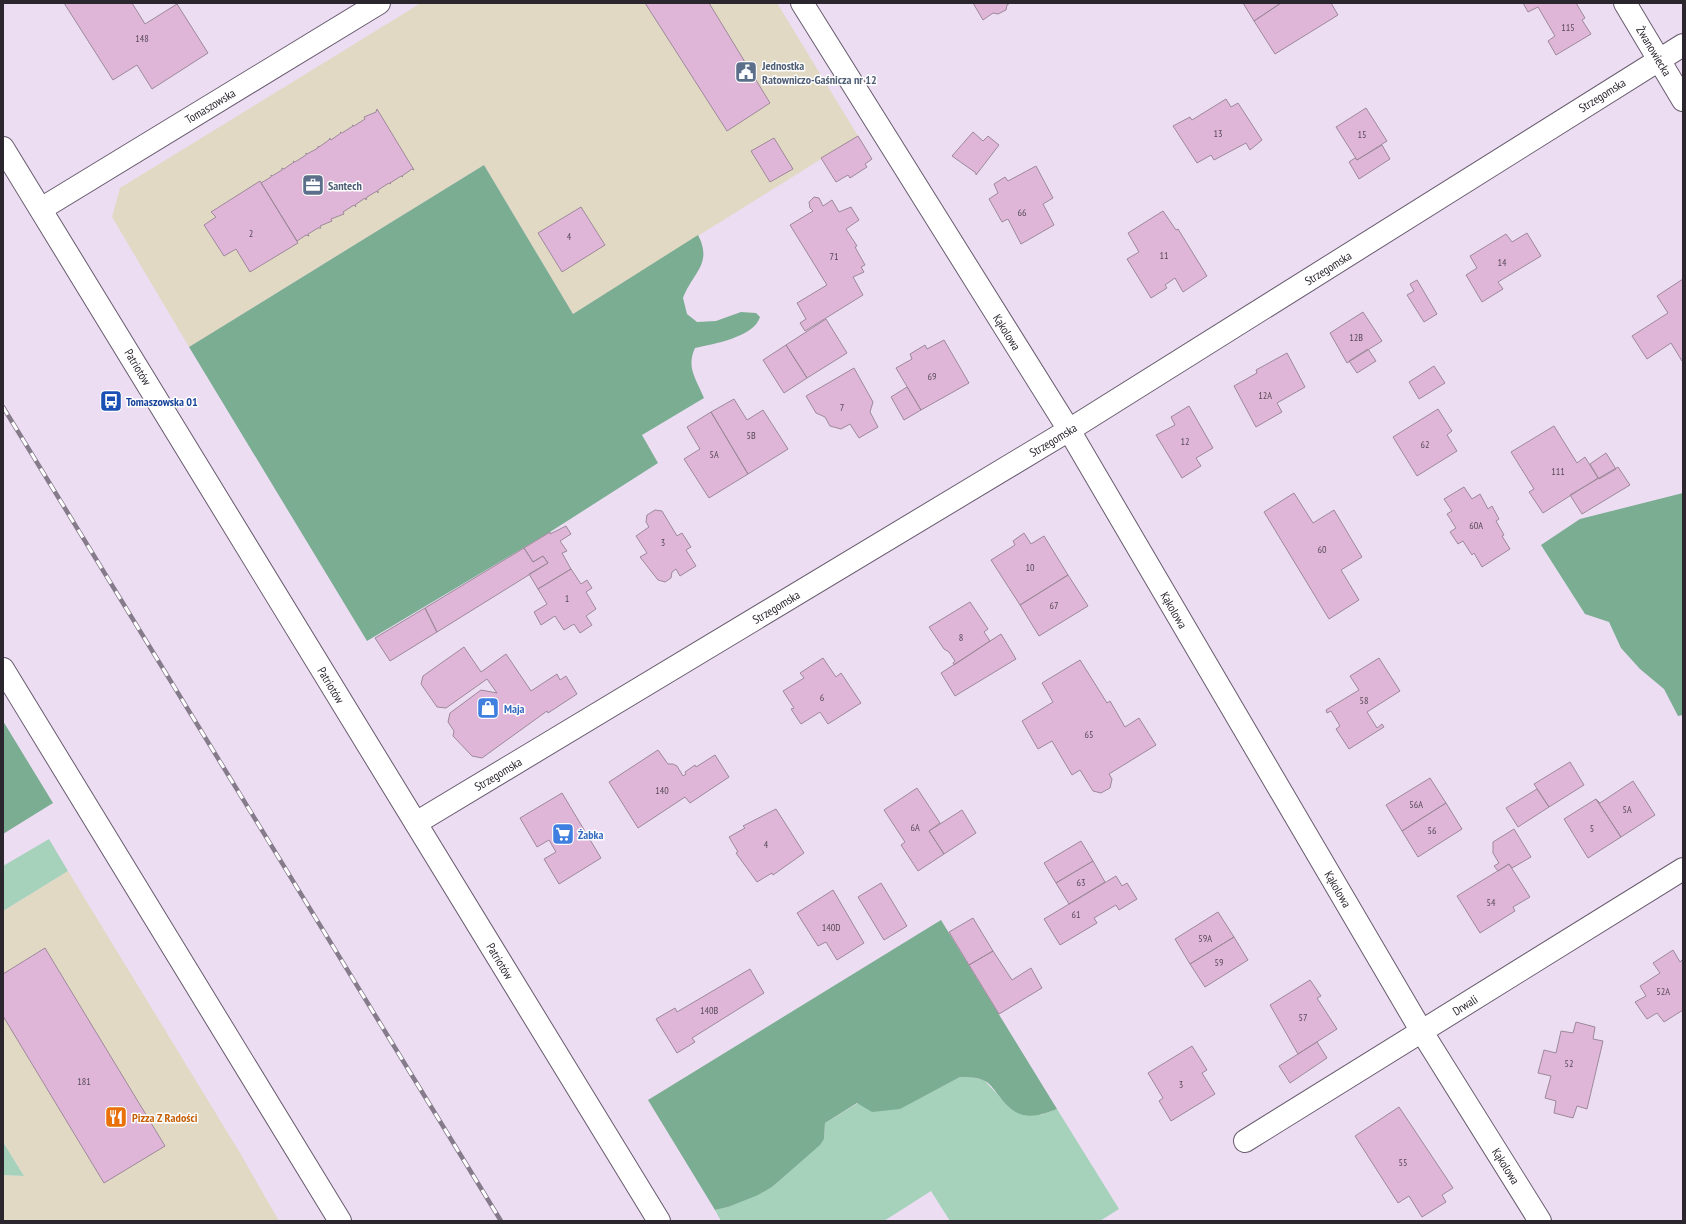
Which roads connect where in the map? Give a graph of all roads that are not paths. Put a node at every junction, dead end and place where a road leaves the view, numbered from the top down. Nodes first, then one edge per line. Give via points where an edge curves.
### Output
1 (379, 3) edge
2 (802, 3) edge
3 (1625, 3) edge
4 (1683, 45) edge
5 (1658, 60) junction
6 (1683, 100) edge
7 (3, 148) edge
8 (41, 209) junction
9 (1069, 430) junction
10 (3, 669) edge
11 (416, 823) junction
12 (1683, 869) edge
13 (1422, 1032) junction
14 (1245, 1140) dead end
15 (340, 1221) edge
16 (659, 1221) edge
17 (1540, 1221) edge

1 - 8 street, Tomaszowska
2 - 9 street, Kąkolowa
3 - 5 street, Żwanowiecka
4 - 5 street, Strzegomska
5 - 6 street, Żwanowiecka
5 - 9 street, Strzegomska
7 - 8 street, Patriotów
8 - 11 street, Patriotów
9 - 11 street, Strzegomska
9 - 13 street, Kąkolowa
10 - 15 street
11 - 16 street, Patriotów
12 - 13 street, Drwali
13 - 14 street, Drwali
13 - 17 street, Kąkolowa

